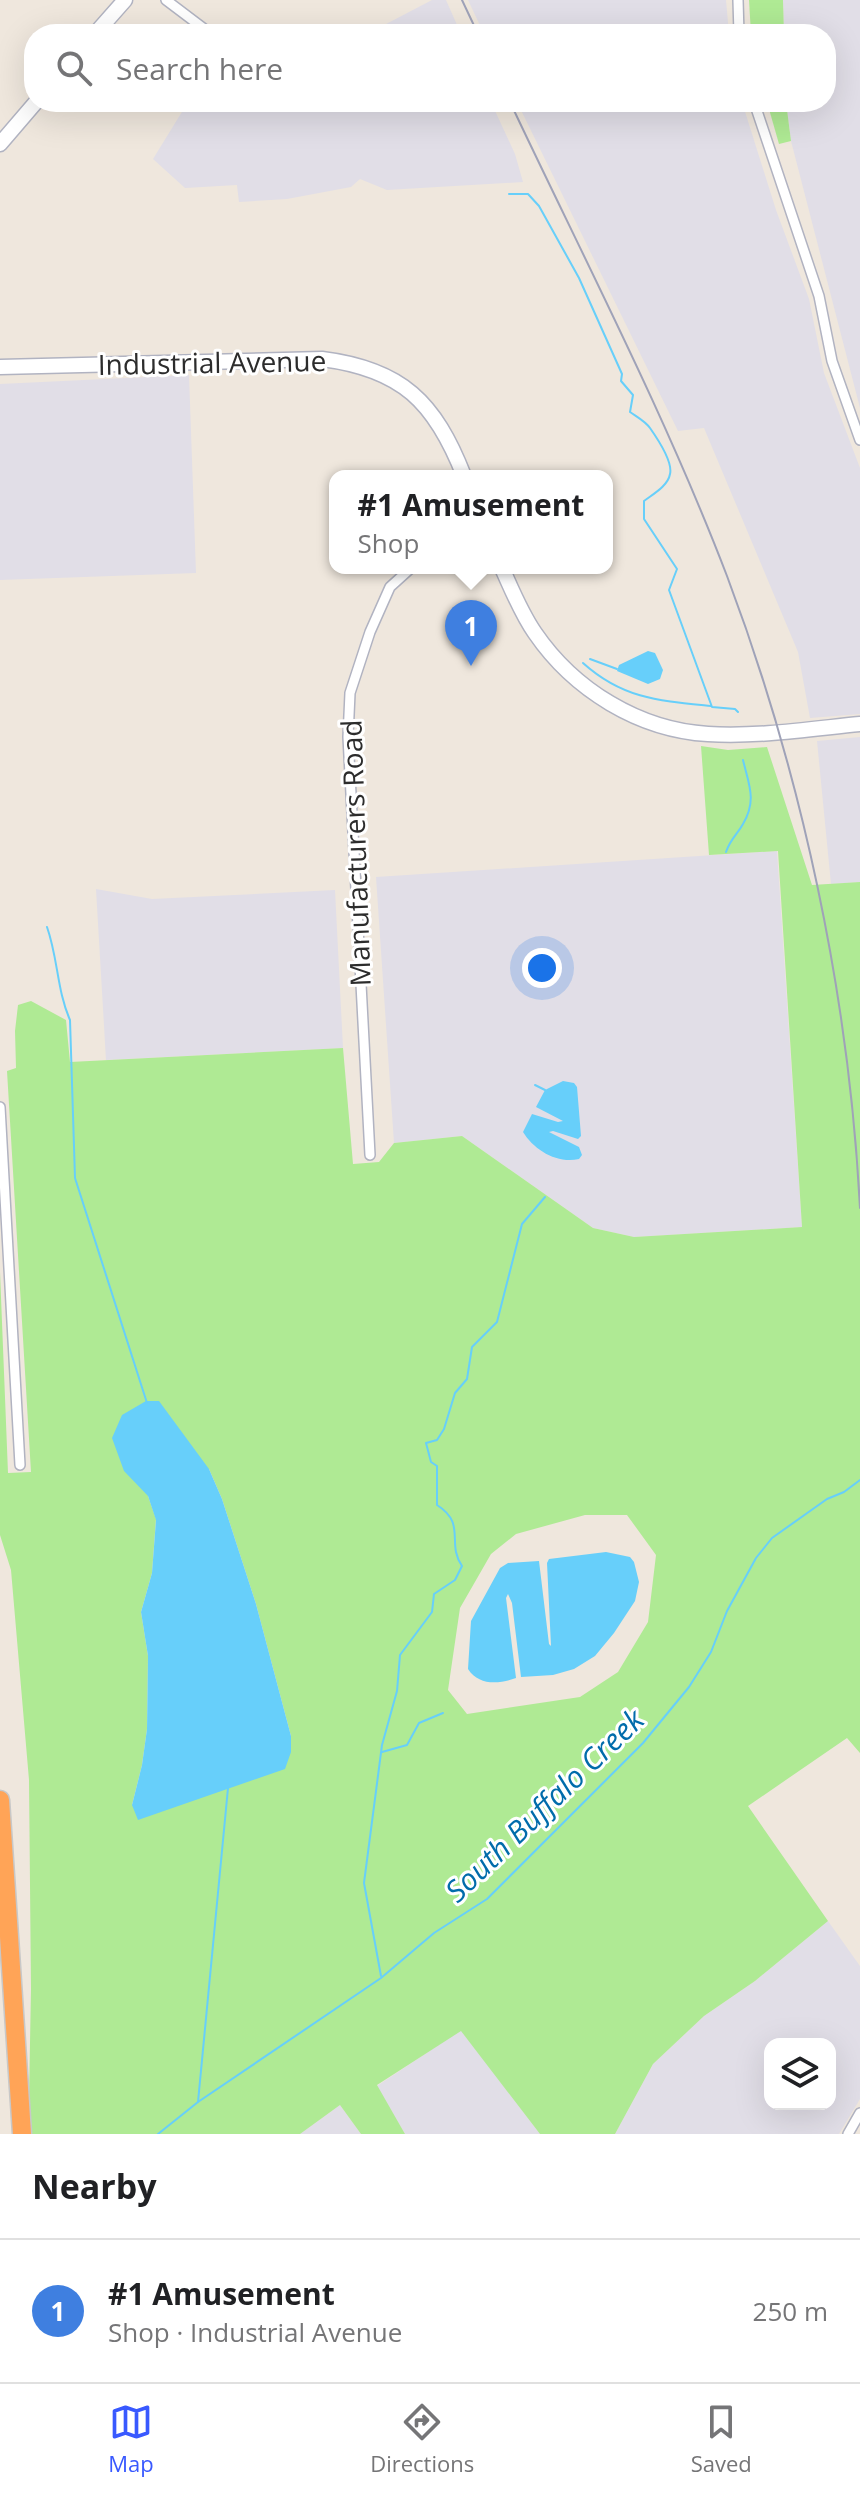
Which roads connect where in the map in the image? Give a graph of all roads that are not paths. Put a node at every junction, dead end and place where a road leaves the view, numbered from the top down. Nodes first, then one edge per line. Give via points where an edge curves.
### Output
1 (125, 0) edge
2 (166, 0) edge
3 (738, 0) edge
4 (104, 24) edge
5 (198, 24) edge
6 (739, 24) edge
7 (27, 112) edge
8 (757, 112) edge
9 (0, 144) edge
10 (0, 367) edge
11 (860, 440) edge
12 (462, 470) edge
13 (404, 574) edge
14 (505, 574) edge
15 (860, 724) edge
16 (0, 1107) edge
17 (370, 1155) dead end
18 (20, 1465) dead end
19 (0, 1800) edge
20 (860, 2113) edge
21 (22, 2134) edge
22 (848, 2134) edge

1 - 4 main road
2 - 5 street
3 - 6 street
7 - 9 main road
8 - 11 street
10 - 12 main road, Industrial Avenue via 322,359 357,363 411,391 431,411
13 - 17 street, Manufacturers Road via 390,587 350,693
14 - 15 main road via 551,656 585,687 631,714 705,734
16 - 18 street
19 - 21 highway
20 - 22 street

